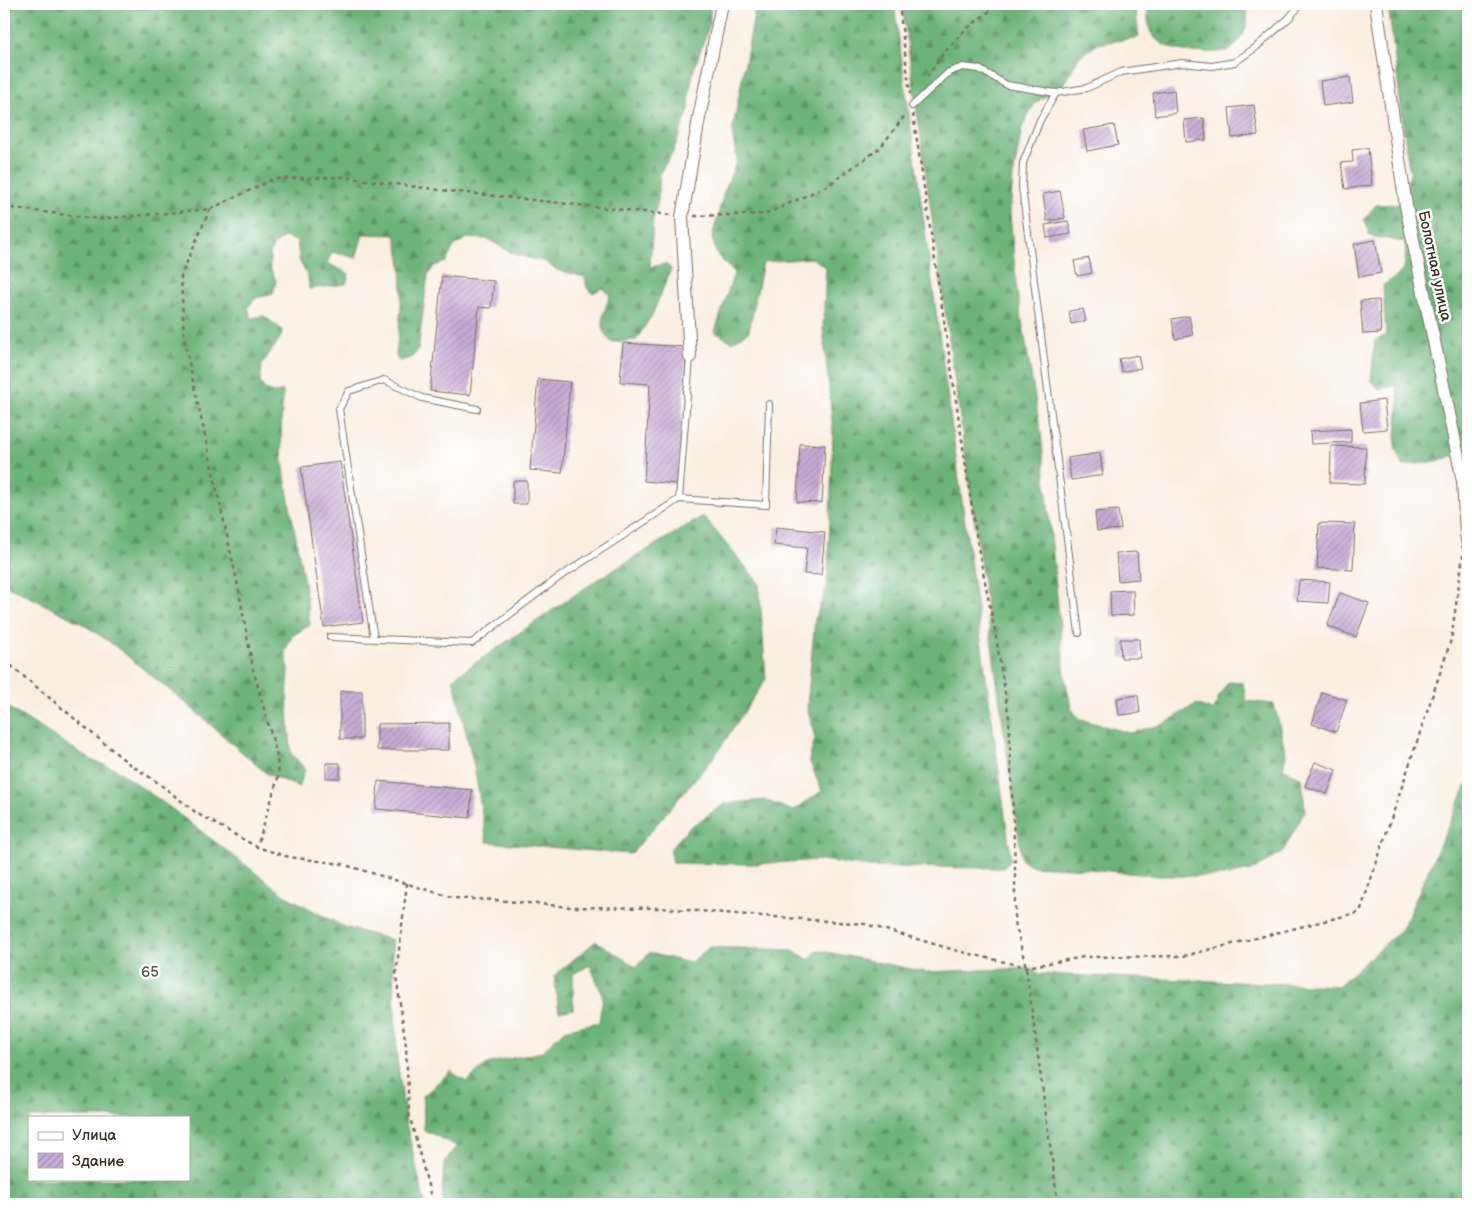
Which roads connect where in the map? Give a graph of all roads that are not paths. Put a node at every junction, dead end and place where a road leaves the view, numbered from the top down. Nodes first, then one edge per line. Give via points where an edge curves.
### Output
1 (722, 4) edge
2 (1301, 4) edge
3 (1376, 4) edge
4 (1056, 93) junction
5 (912, 106) road end
6 (690, 357) joint
7 (769, 404) dead end
8 (477, 409) dead end
9 (679, 499) junction
10 (1467, 539) edge
11 (1078, 633) dead end
12 (330, 637) dead end
13 (374, 639) junction

1 - 6 street via 682,217
2 - 4 lane via 1255,48 1235,62 1212,66 1182,63 1121,72 1087,88
3 - 10 street, Болотная улица via 1406,206 1463,481
4 - 5 lane via 1007,85 978,70 963,67 949,72
4 - 11 lane via 1040,120 1023,163 1022,187
6 - 9 lane
7 - 9 lane via 766,505
8 - 13 lane via 422,398 384,380 349,391 338,409
9 - 13 lane via 558,578 472,643
12 - 13 lane

